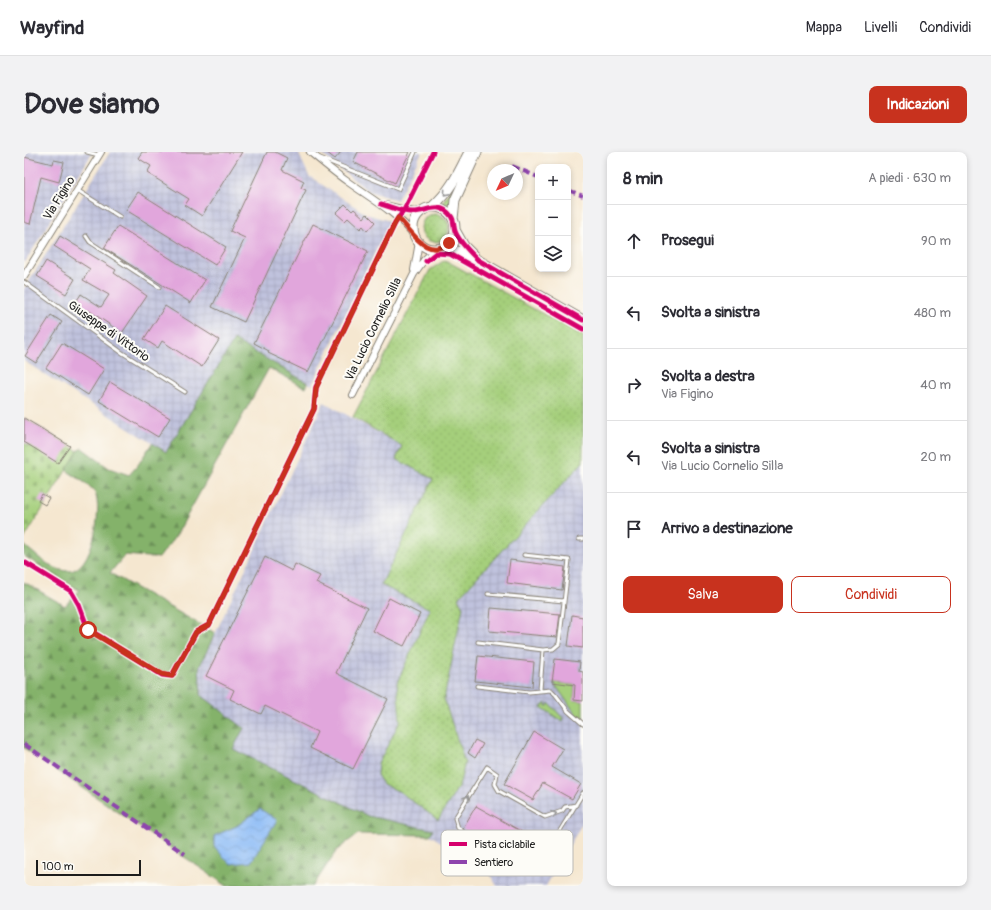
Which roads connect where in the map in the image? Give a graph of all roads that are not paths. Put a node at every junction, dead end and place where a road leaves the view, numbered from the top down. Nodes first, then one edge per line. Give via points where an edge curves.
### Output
1 (87, 152) edge
2 (415, 152) edge
3 (469, 152) edge
4 (477, 152) edge
5 (100, 154) edge
6 (312, 154) edge
7 (77, 190) junction
8 (381, 204) junction
9 (428, 208) junction
10 (120, 217) dead end
11 (453, 218) junction
12 (455, 230) junction
13 (86, 236) dead end
14 (417, 239) junction
15 (440, 247) junction
16 (478, 260) junction
17 (414, 274) junction
18 (24, 275) edge
19 (24, 282) edge
20 (159, 287) dead end
21 (583, 320) edge
22 (185, 392) dead end
23 (353, 395) dead end
24 (524, 555) dead end
25 (488, 594) dead end
26 (564, 601) junction
27 (478, 642) dead end
28 (543, 650) junction
29 (477, 686) dead end
30 (540, 690) junction
31 (583, 724) edge
32 (583, 793) edge
33 (576, 805) junction
34 (461, 830) edge
35 (561, 830) edge

1 - 5 lane
2 - 6 lane via 398,189
3 -> 9 street, Via Lucio Cornelio Silla via 445,195
4 - 11 street via 455,200
5 - 7 street, Via Figino
6 - 8 street
7 - 10 lane
7 - 18 street, Via Figino
8 - 9 street via 414,212
8 - 14 street
9 - 11 street via 442,209
9 - 14 street, Via Lucio Cornelio Silla via 418,215 414,223
11 - 12 street
12 - 15 street, Via Lucio Cornelio Silla via 452,239
12 - 16 street via 464,246
13 - 20 lane via 90,242
14 - 15 street via 426,247
14 - 17 street, Via Lucio Cornelio Silla
15 - 16 street
15 - 17 street, Via Lucio Cornelio Silla via 424,260
16 - 21 street
17 - 23 street, Via Lucio Cornelio Silla
19 - 22 lane, Giuseppe di Vittorio via 121,352
24 - 26 lane via 569,560
25 - 26 lane
26 - 28 lane via 559,644 553,649
27 - 28 lane
28 - 30 lane
29 - 30 lane via 529,692
30 - 31 lane via 551,690 568,711
32 - 33 lane
34 -> 33 lane via 455,818 486,767 497,774 495,784 499,791 545,817 562,811 565,807
33 - 35 lane

